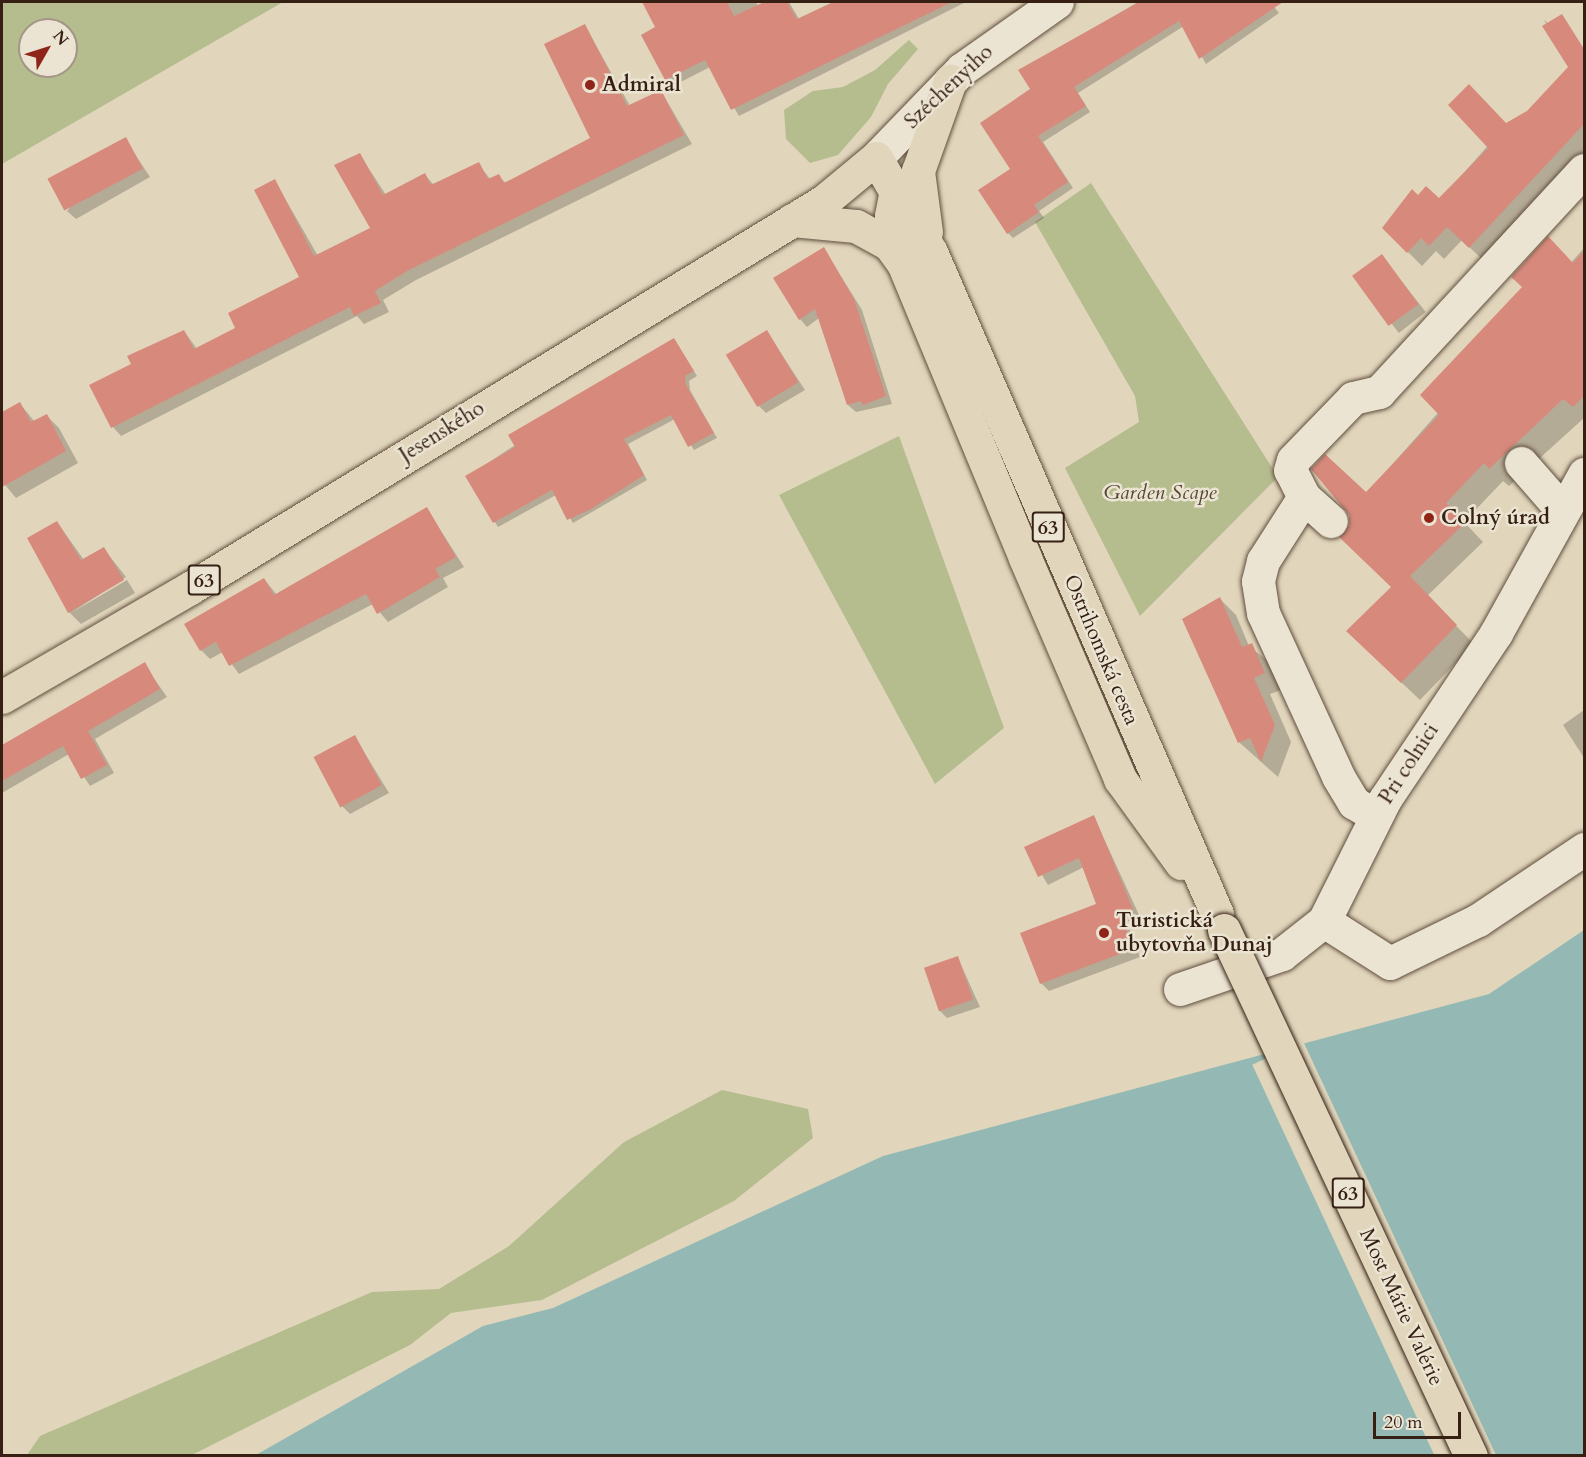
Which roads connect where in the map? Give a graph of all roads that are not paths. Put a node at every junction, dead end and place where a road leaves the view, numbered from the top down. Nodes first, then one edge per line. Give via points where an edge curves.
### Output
1 (1057, 2) edge
2 (950, 81) junction
3 (876, 158) junction
4 (1584, 170) edge
5 (792, 220) junction
6 (917, 257) junction
7 (1521, 463) dead end
8 (1584, 474) edge
9 (1304, 497) junction
10 (1562, 510) junction
11 (1331, 521) dead end
12 (2, 697) edge
13 (1376, 816) junction
14 (1584, 849) edge
15 (1324, 921) junction
16 (1221, 922) joint
17 (1180, 989) dead end
18 (1471, 1455) edge

1 - 2 street, Széchenyiho
2 - 3 street, Széchenyiho
2 - 6 main road via 918,171
3 - 5 main road, Jesenského / 63
3 - 6 main road, 63 via 895,195
4 - 9 street via 1379,392 1353,398 1293,460 1290,470
5 - 6 main road via 856,226
5 - 12 main road, Jesenského / 63 via 190,588
6 - 16 main road, Ostrihomská cesta / 63
7 - 10 street
8 - 10 street, Pri colnici
9 - 11 street
9 - 13 street via 1263,561 1258,581 1263,613 1338,776 1354,803
10 - 13 street, Pri colnici via 1496,633
13 - 15 street, Pri colnici
14 - 15 street via 1478,920 1390,963
15 - 17 street, Pri colnici via 1282,954
16 - 18 main road, Most Márie Valérie / 63, bridge

